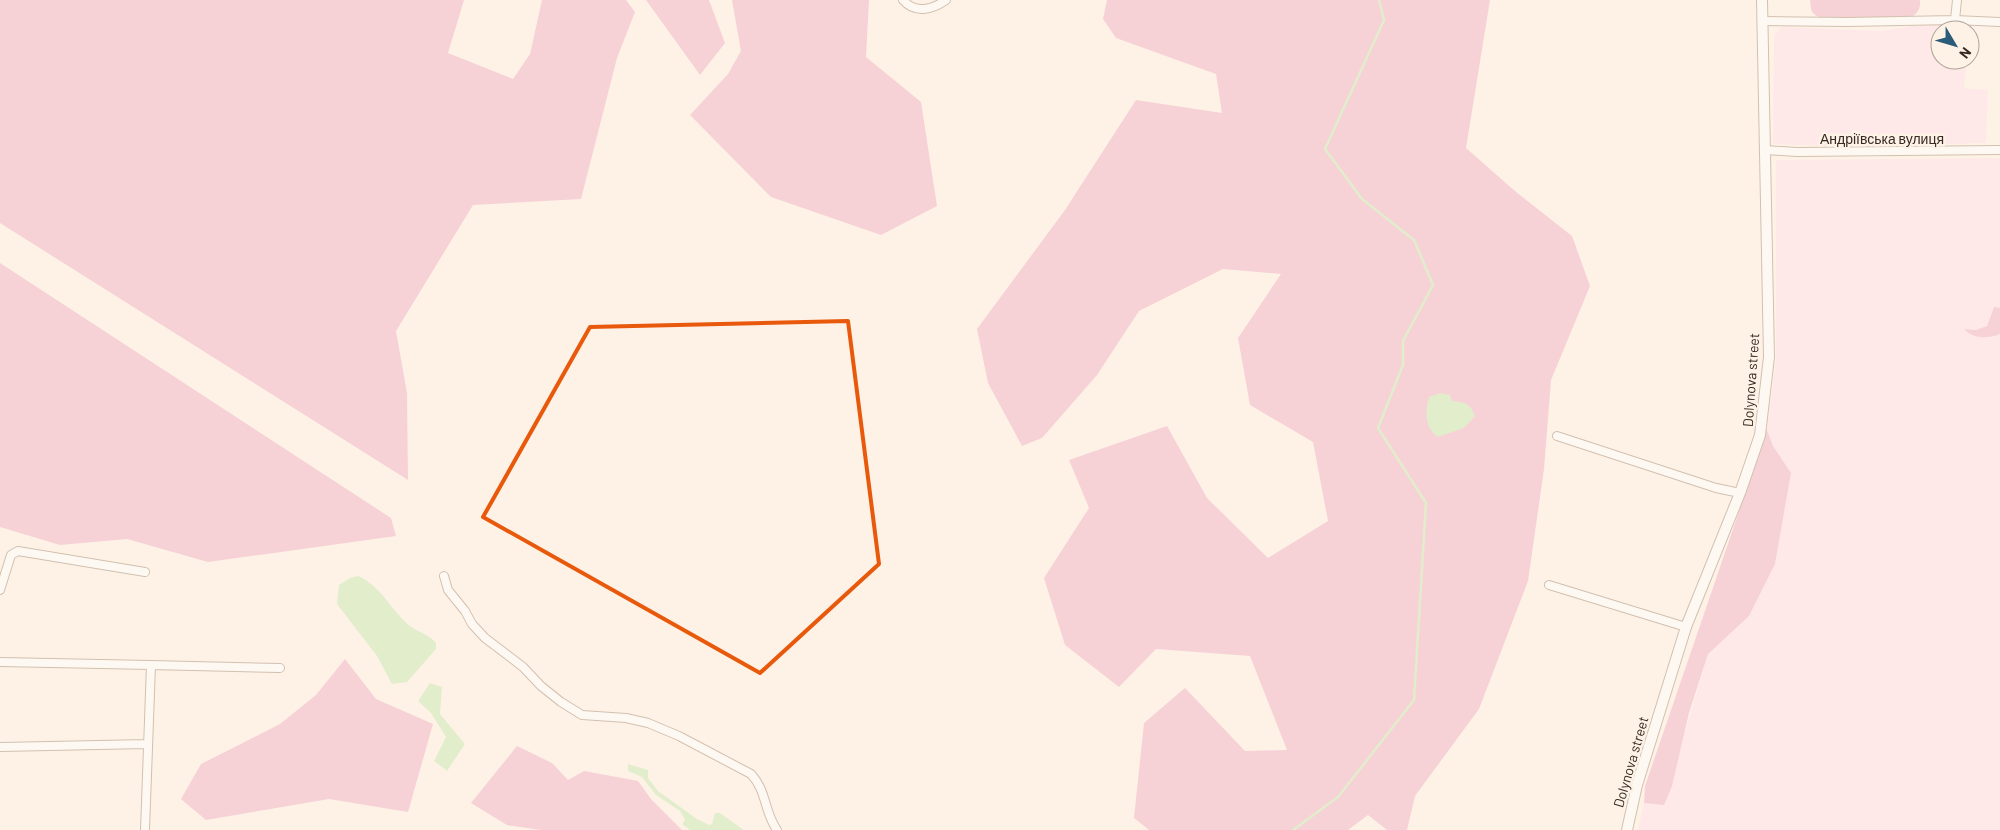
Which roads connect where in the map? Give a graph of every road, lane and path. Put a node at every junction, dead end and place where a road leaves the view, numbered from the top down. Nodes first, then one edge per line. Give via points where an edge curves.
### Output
1 (903, 0) edge
2 (946, 0) edge
3 (1762, 0) edge
4 (1957, 0) edge
5 (1930, 20) edge
6 (1954, 20) edge
7 (1762, 21) junction
8 (1980, 21) edge
9 (2000, 22) edge
10 (1765, 150) junction
11 (2000, 150) edge
12 (1557, 436) dead end
13 (1740, 493) junction
14 (145, 572) dead end
15 (444, 576) dead end
16 (1549, 585) dead end
17 (0, 590) edge
18 (1686, 627) junction
19 (0, 662) edge
20 (151, 665) junction
21 (280, 668) dead end
22 (147, 744) junction
23 (0, 747) edge
24 (145, 830) edge
25 (777, 830) edge
26 (1627, 830) edge

1 - 2 street via 908,6 923,10
3 - 7 street, Dolynova street
4 - 6 street
5 - 7 street
7 - 10 street, Dolynova street
8 - 9 street
10 - 11 street, Андріївська вулиця
10 - 13 street, Dolynova street via 1769,357 1760,435
12 - 13 street
13 - 18 street, Dolynova street
14 - 17 street via 18,551 11,556
15 - 25 street via 448,590 485,638 561,702 582,715 648,723 751,774 760,783
16 - 18 street
18 - 26 street, Dolynova street via 1636,785
19 - 20 street
20 - 21 street
20 - 22 street
22 - 23 street
22 - 24 street

